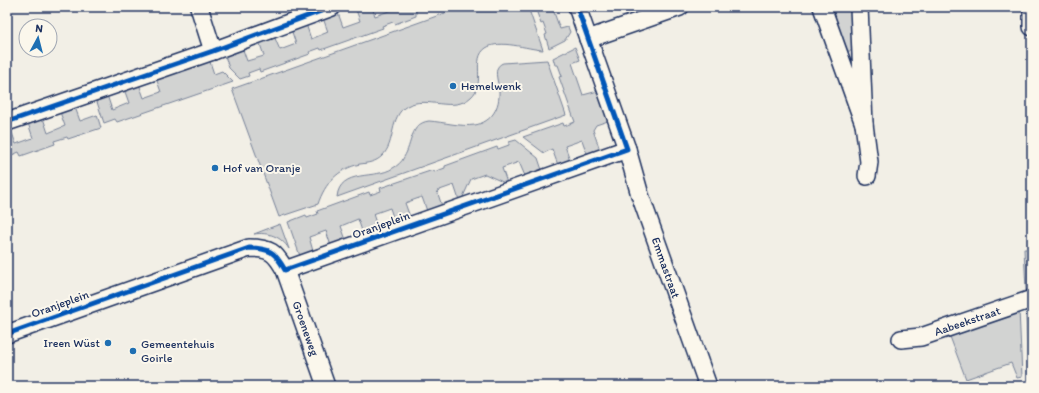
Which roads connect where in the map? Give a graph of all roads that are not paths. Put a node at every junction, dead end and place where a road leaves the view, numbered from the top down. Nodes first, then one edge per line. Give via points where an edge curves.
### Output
1 (199, 7) edge
2 (332, 7) edge
3 (577, 7) edge
4 (680, 7) edge
5 (822, 7) edge
6 (859, 7) edge
7 (1032, 7) edge
8 (1032, 27) edge
9 (588, 38) junction
10 (213, 51) junction
11 (7, 122) edge
12 (864, 124) junction
13 (627, 149) junction
14 (868, 176) dead end
15 (285, 270) junction
16 (1032, 298) edge
17 (7, 334) edge
18 (901, 339) dead end
19 (326, 386) edge
20 (708, 386) edge

1 - 10 street
2 - 10 street
3 - 9 street
4 - 9 street
5 - 12 street
6 - 12 street
7 - 8 street
9 - 13 street
10 - 11 street
12 - 14 street via 869,162
13 - 15 street, Oranjeplein
13 - 20 street, Emmastraat via 640,194
15 - 17 street, Oranjeplein via 278,257 270,251 249,248
15 - 19 street, Groeneweg
16 - 18 street, Aabeekstraat via 921,337

